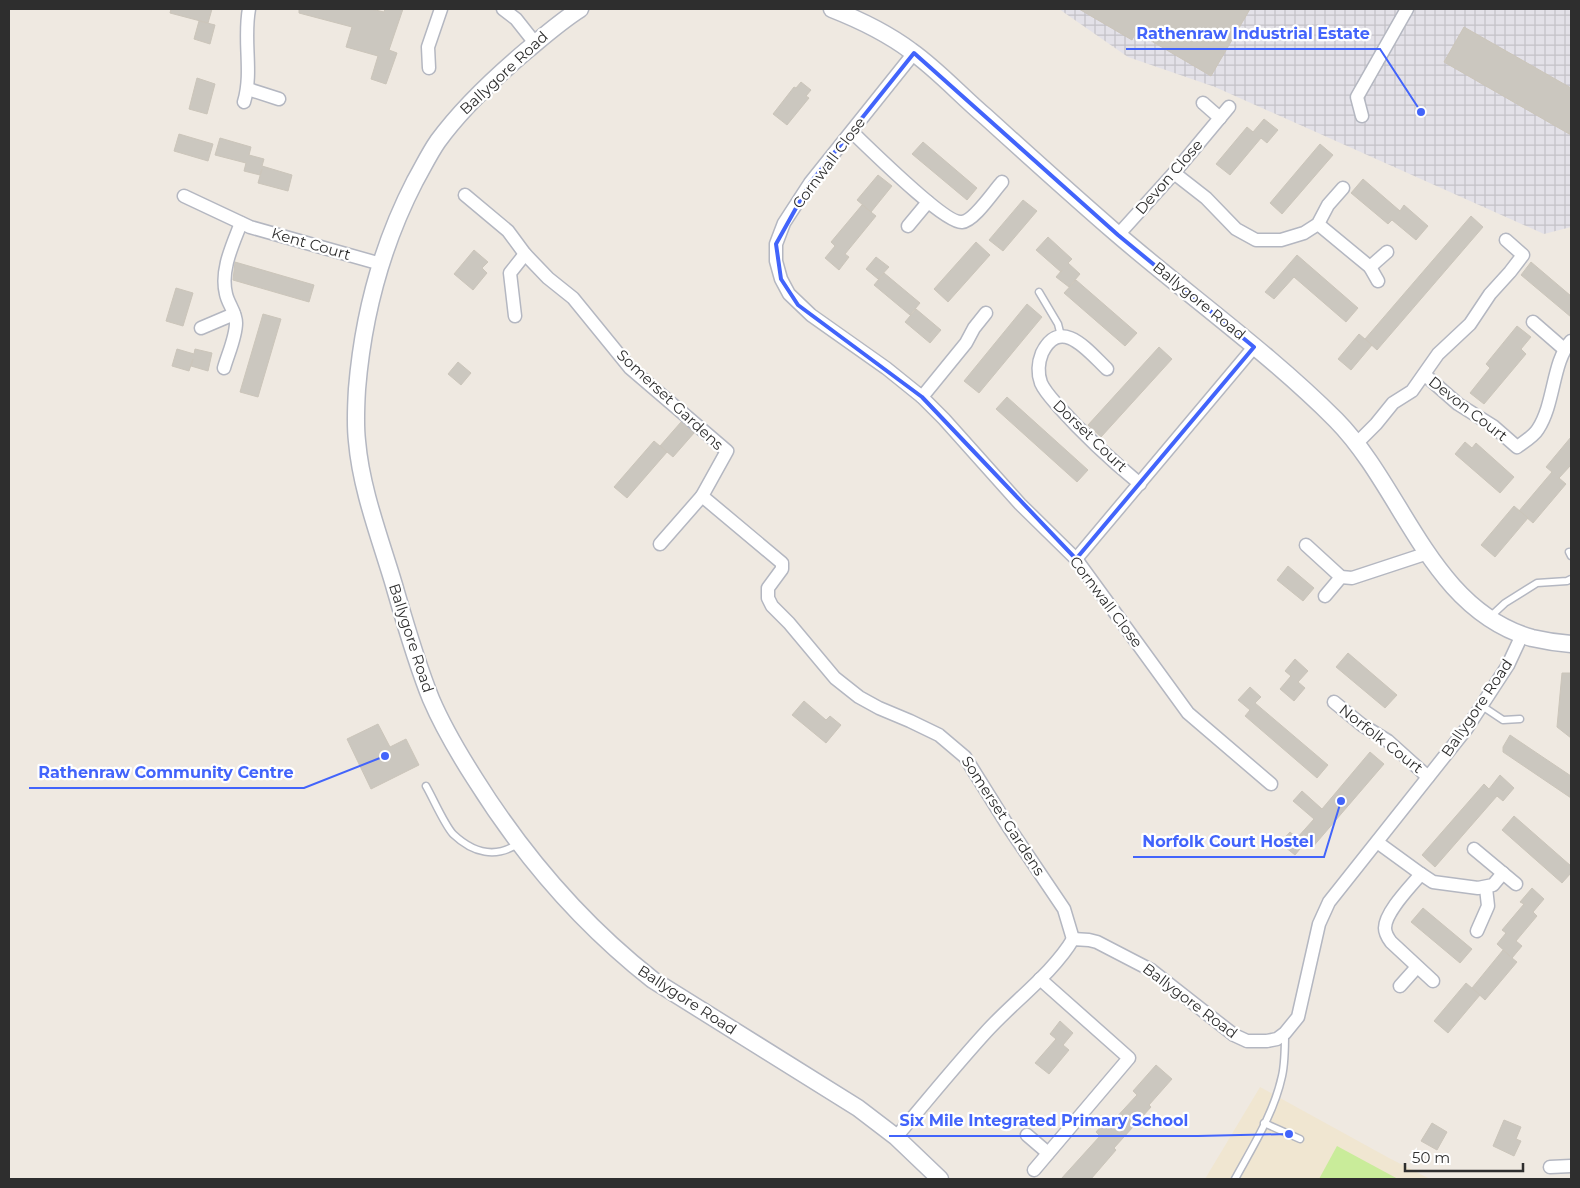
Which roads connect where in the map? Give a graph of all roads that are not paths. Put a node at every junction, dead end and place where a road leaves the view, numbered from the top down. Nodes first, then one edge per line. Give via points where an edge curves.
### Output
1 (249, 9) edge
2 (441, 9) edge
3 (503, 9) edge
4 (580, 9) edge
5 (832, 9) edge
6 (1407, 9) edge
7 (535, 44) junction
8 (914, 53) junction
9 (429, 68) dead end
10 (248, 89) junction
11 (279, 99) dead end
12 (244, 102) dead end
13 (1203, 103) dead end
14 (1229, 107) dead end
15 (1362, 116) dead end
16 (1220, 118) junction
17 (852, 132) junction
18 (1174, 173) junction
19 (1002, 182) dead end
20 (1343, 188) dead end
21 (465, 195) dead end
22 (184, 196) dead end
23 (928, 202) junction
24 (241, 223) junction
25 (1318, 224) junction
26 (908, 226) dead end
27 (1118, 235) junction
28 (1506, 240) dead end
29 (1386, 252) dead end
30 (525, 254) junction
31 (381, 264) junction
32 (1370, 267) junction
33 (1378, 281) dead end
34 (1039, 292) dead end
35 (986, 313) dead end
36 (234, 314) junction
37 (515, 316) dead end
38 (1533, 322) dead end
39 (201, 328) dead end
40 (1061, 336) junction
41 (1568, 345) edge
42 (1254, 347) junction
43 (224, 368) dead end
44 (1107, 369) dead end
45 (1425, 375) junction
46 (922, 397) junction
47 (1357, 443) junction
48 (1140, 484) junction
49 (702, 496) junction
50 (660, 544) dead end
51 (1306, 545) dead end
52 (1428, 553) junction
53 (1076, 559) junction
54 (1341, 577) junction
55 (1571, 579) edge
56 (1326, 596) dead end
57 (1490, 618) junction
58 (1522, 634) junction
59 (1571, 644) edge
60 (1334, 702) dead end
61 (1482, 706) junction
62 (1520, 719) dead end
63 (1428, 777) junction
64 (1270, 784) dead end
65 (426, 786) dead end
66 (1377, 842) junction
67 (519, 843) junction
68 (1474, 849) dead end
69 (1504, 873) junction
70 (1420, 874) junction
71 (1516, 884) dead end
72 (1486, 888) junction
73 (1477, 931) dead end
74 (1073, 939) junction
75 (1417, 967) junction
76 (1040, 979) junction
77 (1432, 981) dead end
78 (1400, 986) dead end
79 (1285, 1033) junction
80 (1264, 1123) junction
81 (1027, 1135) dead end
82 (896, 1137) junction
83 (1300, 1139) dead end
84 (1048, 1153) junction
85 (1571, 1166) edge
86 (1550, 1167) dead end
87 (1034, 1170) dead end
88 (940, 1179) edge
89 (1236, 1179) edge

1 - 10 street via 246,39
2 - 9 street via 428,47
3 - 7 street via 516,19
4 - 7 street, Ballygore Road
5 - 8 street, Ballygore Road via 872,27
6 - 15 street via 1357,97
7 - 31 street, Ballygore Road via 480,93 439,140 406,199
8 - 17 street, Cornwall Close
8 - 27 street, Ballygore Road
10 - 11 street
10 - 12 street
13 - 16 street
14 - 16 street, Devon Close
16 - 18 street, Devon Close
17 - 23 street
17 - 46 street, Cornwall Close via 810,184 784,223 776,244 778,270 798,305
18 - 25 street via 1206,198 1236,229 1256,240 1281,240 1304,233
18 - 27 street, Devon Close
19 - 23 street via 971,219 962,222 954,221
20 - 25 street via 1328,205
21 - 30 street, Somerset Gardens via 508,231
22 - 24 street, Kent Court
23 - 26 street
24 - 31 street, Kent Court
24 - 36 street via 230,250 225,282 225,293
25 - 32 street
27 - 42 street, Ballygore Road
28 - 45 street, Devon Court via 1523,255 1470,324 1438,354
29 - 32 street
30 - 37 street via 510,273
30 - 49 street, Somerset Gardens via 573,298 630,368 727,450
31 - 67 street, Ballygore Road via 365,328 359,373 356,440 362,473 401,610 432,701 469,770
32 - 33 street
34 - 40 lane via 1058,324
35 - 46 street
36 - 39 street
36 - 43 street via 236,328
38 - 41 street, Devon Court
40 - 44 street via 1081,344
40 - 48 street, Dorset Court via 1049,343 1038,363 1044,389 1096,446
41 - 45 street, Devon Court via 1548,411 1538,431 1517,447
42 - 47 street, Ballygore Road via 1304,389
42 - 48 street
45 - 47 street, Devon Court via 1412,391 1393,403
46 - 53 street, Cornwall Close via 1020,504
47 - 52 street, Ballygore Road
48 - 53 street
49 - 50 street
49 - 74 street, Somerset Gardens via 782,563 782,569 768,588 769,601 835,678 879,708 939,735 965,757 1064,909
51 - 54 street
52 - 54 street via 1352,578
52 - 57 street, Ballygore Road via 1459,593
53 - 64 street, Cornwall Close via 1188,713
54 - 56 street
55 - 57 lane via 1537,583 1505,603
57 - 58 street, Ballygore Road
58 - 59 street, Ballygore Road
58 - 61 street, Ballygore Road via 1508,665
60 - 63 street, Norfolk Court via 1388,741
61 - 62 lane via 1503,720
61 - 63 street, Ballygore Road
63 - 66 street, Ballygore Road
65 - 67 lane via 452,833 465,843 492,854 510,850
66 - 70 street
66 - 79 street, Ballygore Road via 1326,907 1319,924 1298,1016
67 - 82 street, Ballygore Road via 597,931 653,980 842,1098
68 - 69 street
69 - 71 street
69 - 72 street
70 - 72 street via 1445,885
70 - 75 street via 1388,916 1385,927 1391,942
72 - 73 street via 1488,906
74 - 76 street
74 - 79 street, Ballygore Road via 1097,942 1151,970 1239,1039 1267,1041
75 - 77 street
75 - 78 street
76 - 82 street via 987,1031
76 - 84 street via 1129,1058
79 - 80 lane via 1282,1075
80 - 83 lane
80 - 89 lane
81 - 84 street
82 - 88 street, Ballygore Road
84 - 87 street
85 - 86 street

